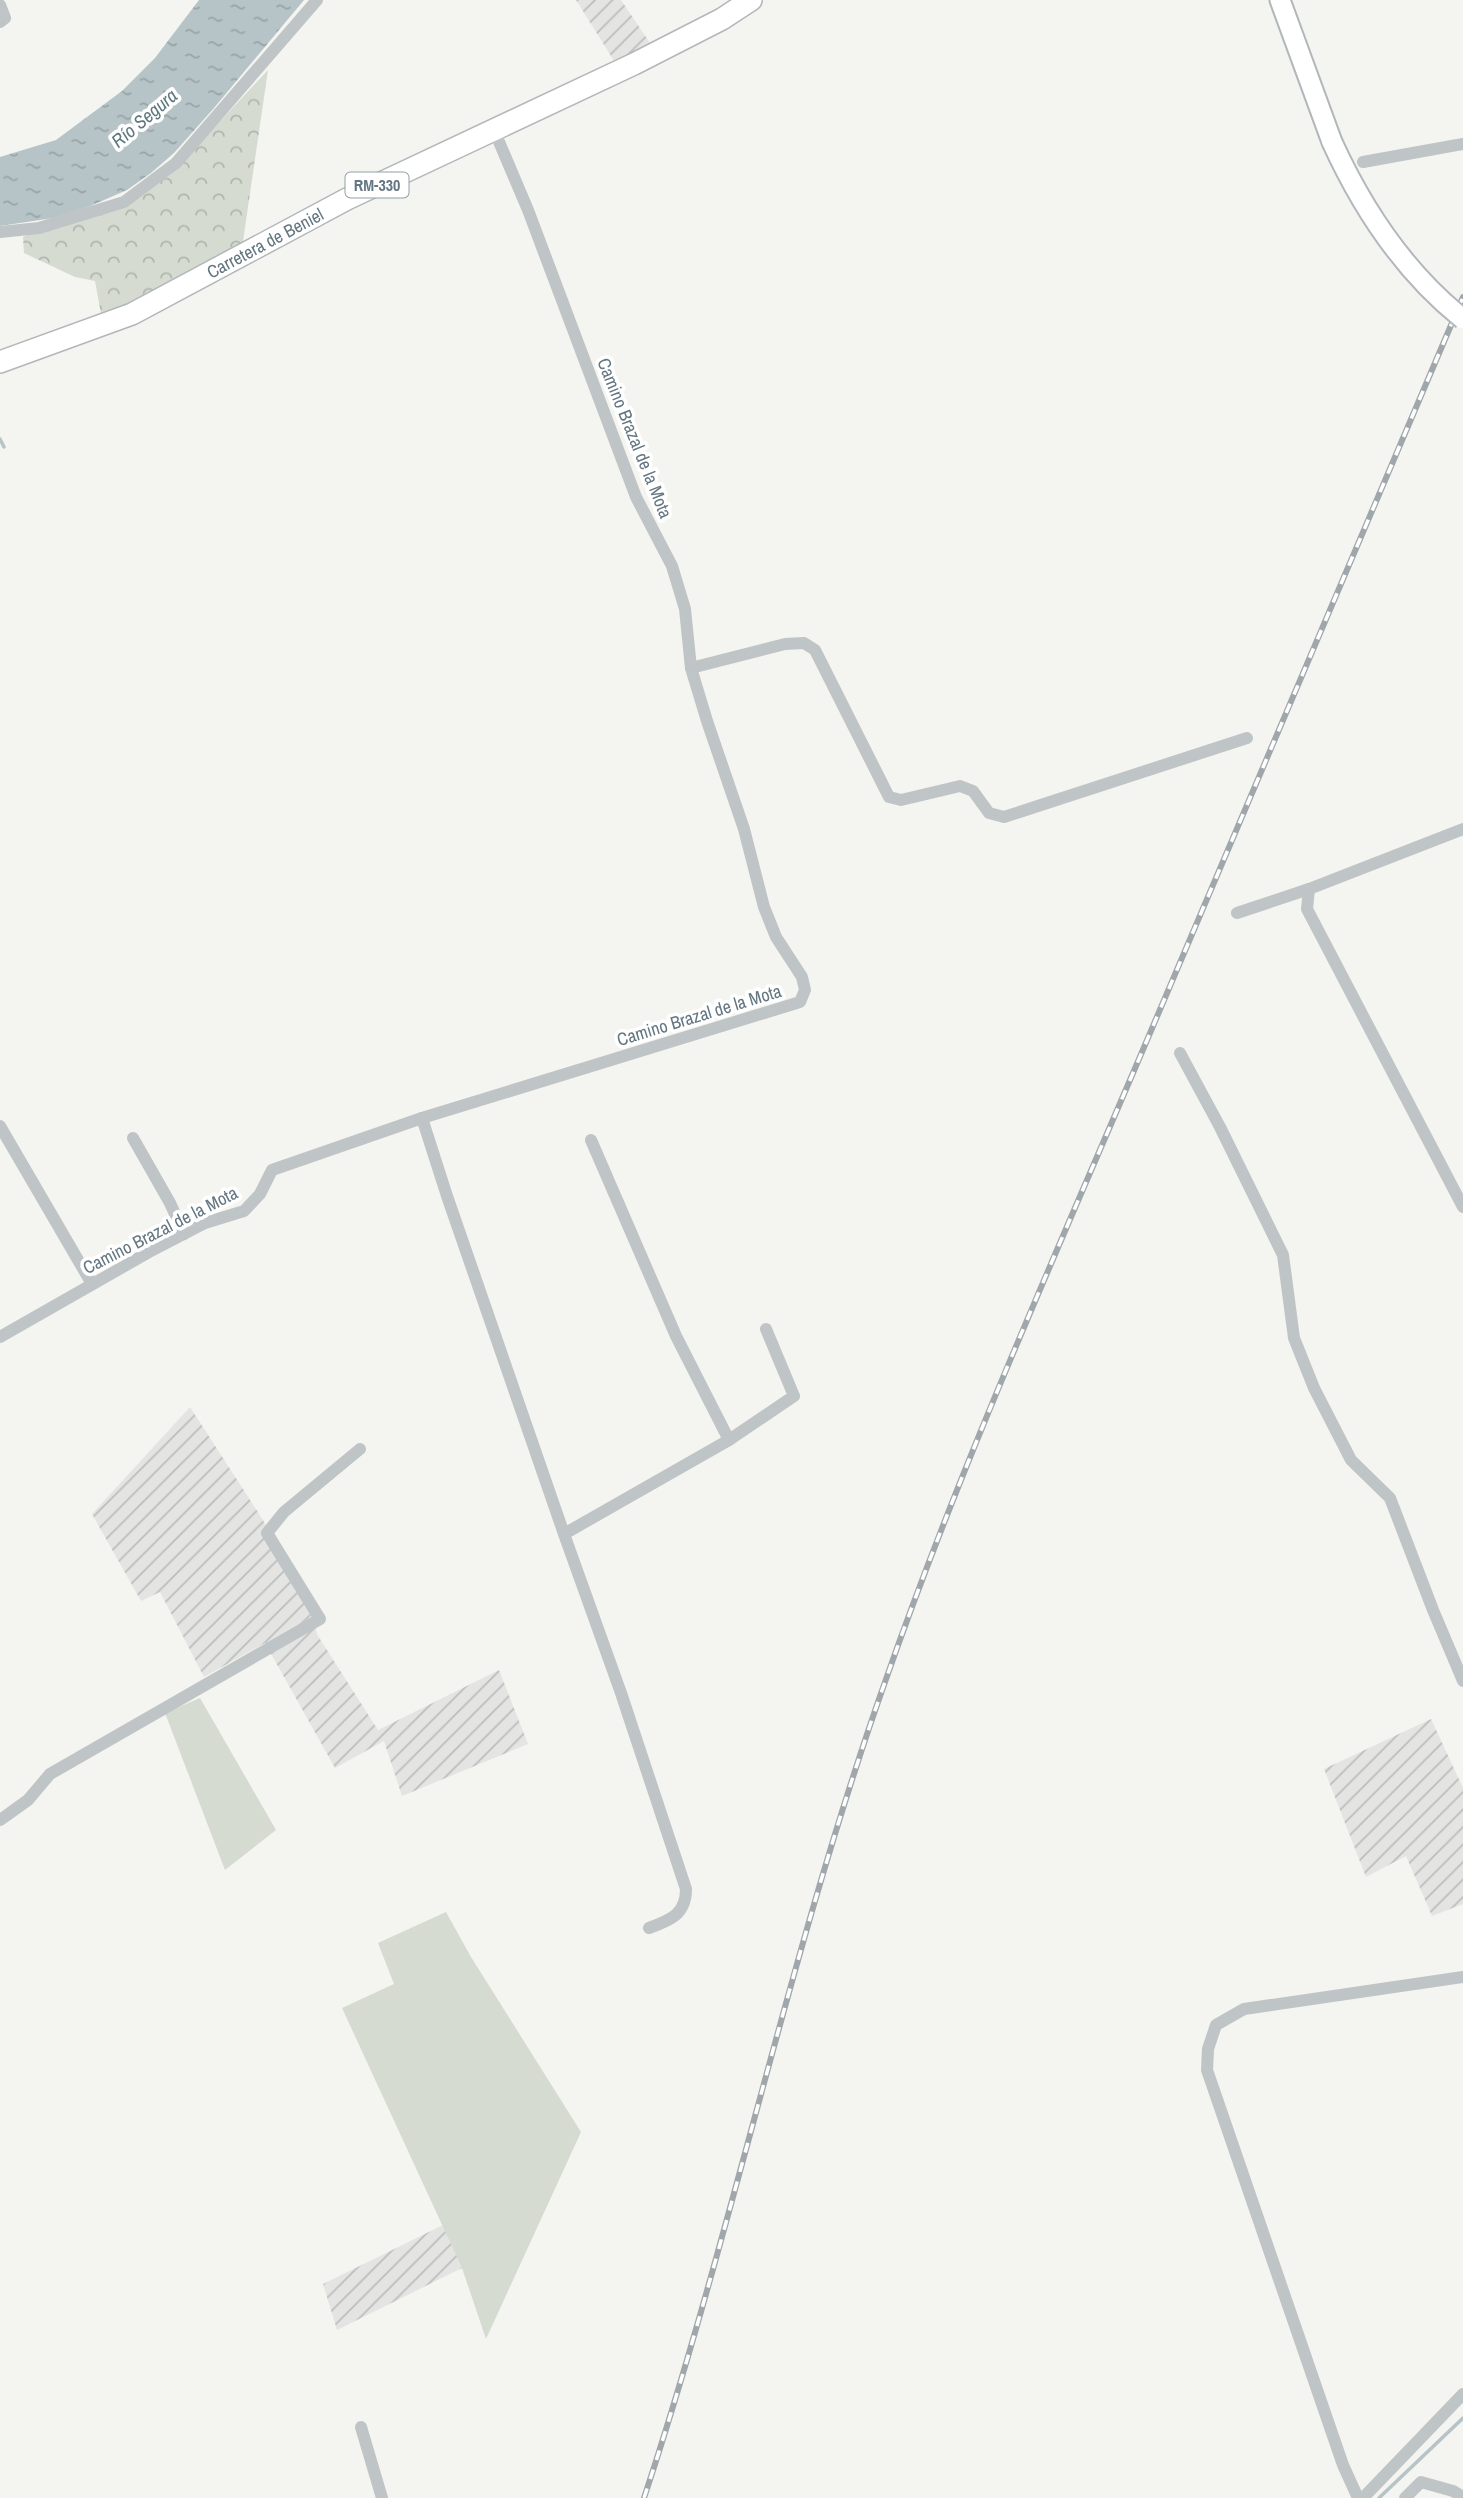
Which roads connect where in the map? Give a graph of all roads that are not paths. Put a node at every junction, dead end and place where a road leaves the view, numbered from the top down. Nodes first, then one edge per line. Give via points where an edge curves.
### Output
1 (317, 0) edge
2 (751, 0) edge
3 (1280, 0) edge
4 (0, 5) edge
5 (0, 22) edge
6 (494, 130) junction
7 (1463, 144) edge
8 (1363, 162) dead end
9 (0, 232) edge
10 (1463, 319) edge
11 (0, 362) edge
12 (691, 668) junction
13 (1247, 738) dead end
14 (1463, 829) edge
15 (1309, 889) junction
16 (1237, 913) dead end
17 (1180, 1053) dead end
18 (422, 1118) junction
19 (0, 1125) edge
20 (132, 1138) dead end
21 (591, 1140) dead end
22 (1463, 1207) edge
23 (184, 1234) junction
24 (92, 1284) junction
25 (766, 1329) dead end
26 (0, 1337) edge
27 (729, 1440) junction
28 (360, 1449) dead end
29 (564, 1534) junction
30 (1463, 1681) edge
31 (0, 1820) edge
32 (649, 1928) dead end
33 (1463, 1977) edge
34 (1463, 2394) edge
35 (361, 2427) dead end
36 (1463, 2497) edge
37 (382, 2498) edge
38 (1361, 2498) edge
39 (1405, 2498) edge

1 - 9 street via 176,163 124,202 39,228
2 - 6 main road, Carretera de Beniel / RM-330 via 666,49
3 - 10 street, bridge via 1332,142 1358,195 1386,238
4 - 5 street via 5,18
6 - 11 main road, Carretera de Beniel / RM-330 via 347,199 132,314
6 - 12 street, Camino Brazal de la Mota via 636,497 672,566 685,609
7 - 8 street
12 - 13 street via 804,643 815,650 889,797 901,800 960,786 973,791 989,813 1004,817
12 - 18 street, Camino Brazal de la Mota via 744,829 764,907 776,937 802,977 805,990 800,1002
14 - 15 street
15 - 16 street
15 - 22 street via 1307,909
17 - 30 street via 1283,1255 1294,1338 1314,1388 1351,1460 1390,1498
18 - 23 street, Camino Brazal de la Mota via 272,1170 260,1194 244,1211
18 - 29 street
19 - 24 street
20 - 23 street
21 - 27 street via 676,1336
23 - 24 street, Camino Brazal de la Mota
24 - 26 street, Camino Brazal de la Mota
25 - 27 street via 794,1396
27 - 29 street
28 - 31 street via 284,1512 268,1533 320,1619 50,1774 27,1800
29 - 32 street via 686,1889 682,1910
33 - 38 street via 1244,2009 1216,2025 1208,2049 1212,2083 1343,2465
34 - 38 street
35 - 37 street
36 - 39 street via 1421,2482

